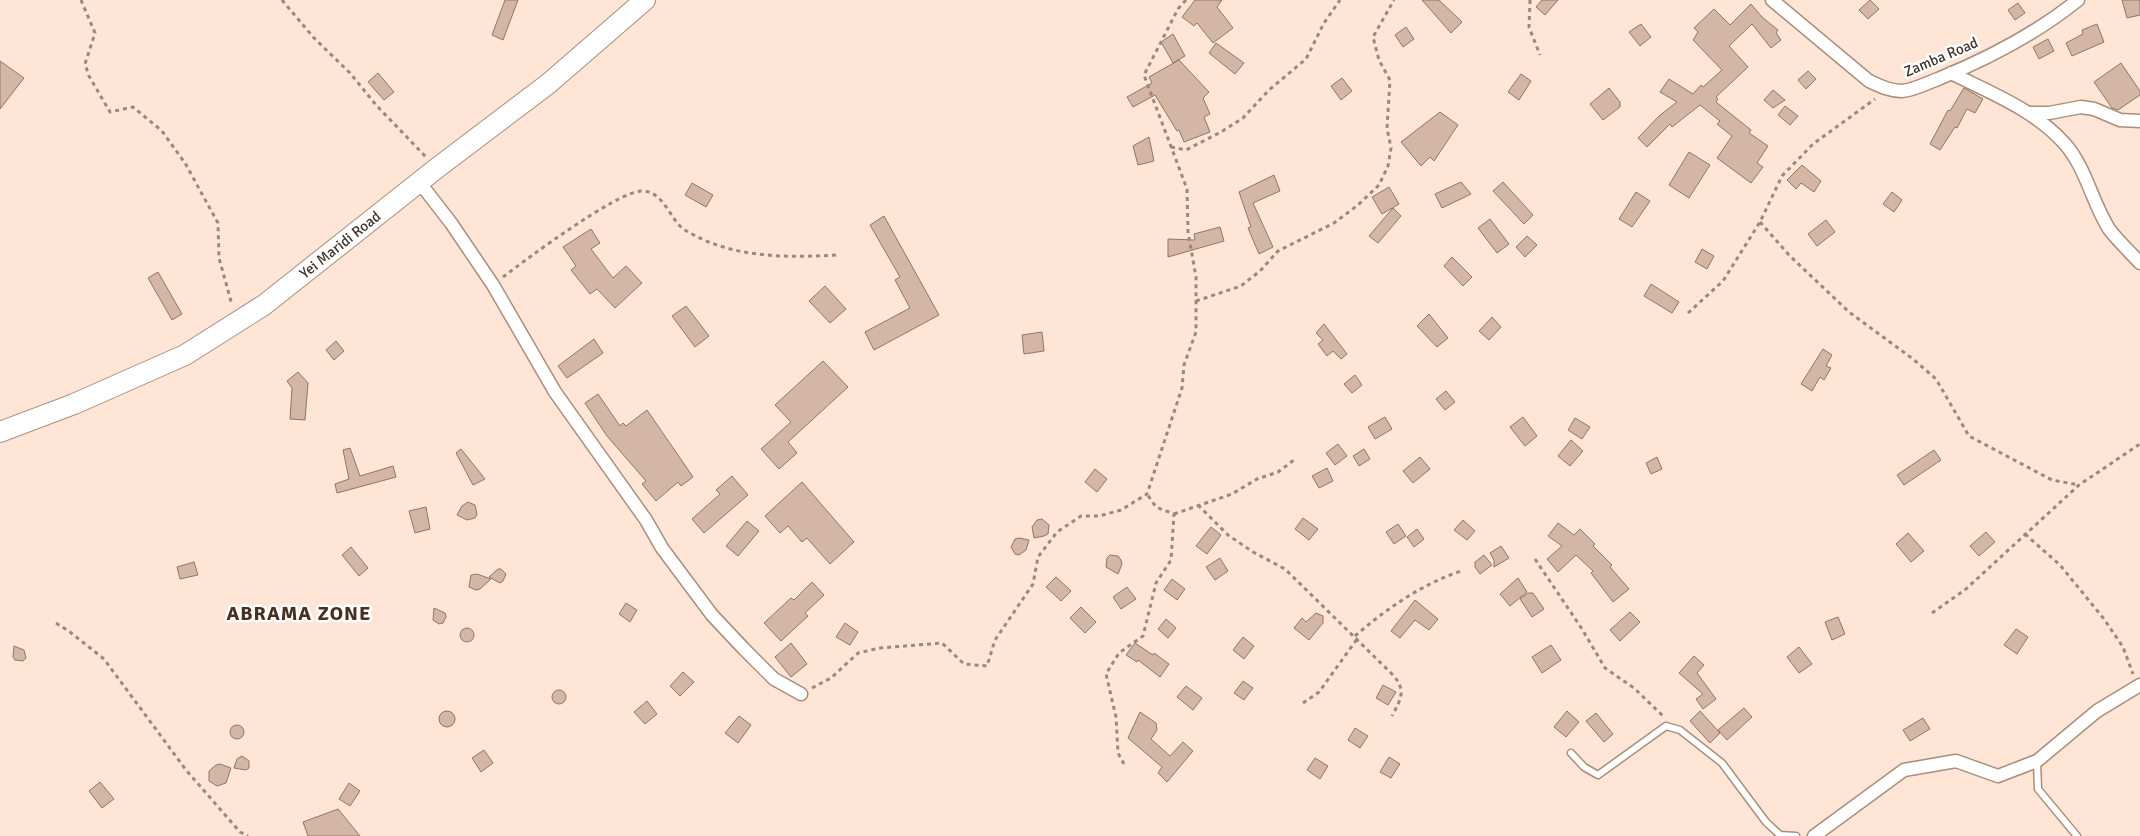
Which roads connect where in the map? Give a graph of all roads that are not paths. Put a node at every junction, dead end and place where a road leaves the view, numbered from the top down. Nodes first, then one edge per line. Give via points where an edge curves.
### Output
1 (645, 0) edge
2 (1772, 0) edge
3 (2078, 0) edge
4 (1952, 73) junction
5 (2029, 113) junction
6 (2140, 121) edge
7 (420, 183) junction
8 (2140, 263) edge
9 (1, 432) edge
10 (2139, 686) edge
11 (801, 694) road end
12 (1571, 753) dead end
13 (2037, 761) junction
14 (1796, 836) edge
15 (1814, 836) edge
16 (2077, 836) edge

1 - 7 main road, Yei Maridi Road via 548,84
2 - 4 street, Zamba Road via 1869,81 1888,90 1904,91
3 - 4 street, Zamba Road via 2023,38
4 - 5 street
5 - 6 street via 2081,107 2120,120
5 - 8 street via 2066,145 2109,229
7 - 9 main road, Yei Maridi Road via 264,306 185,356
7 - 11 street via 493,285 555,392 646,520 662,548 712,615 774,679
10 - 13 street via 2097,711
12 - 14 lane via 1598,775 1666,726 1678,729 1722,763 1766,822 1780,835
13 - 15 street via 1998,776 1956,761 1904,770
13 - 16 lane via 2038,788

